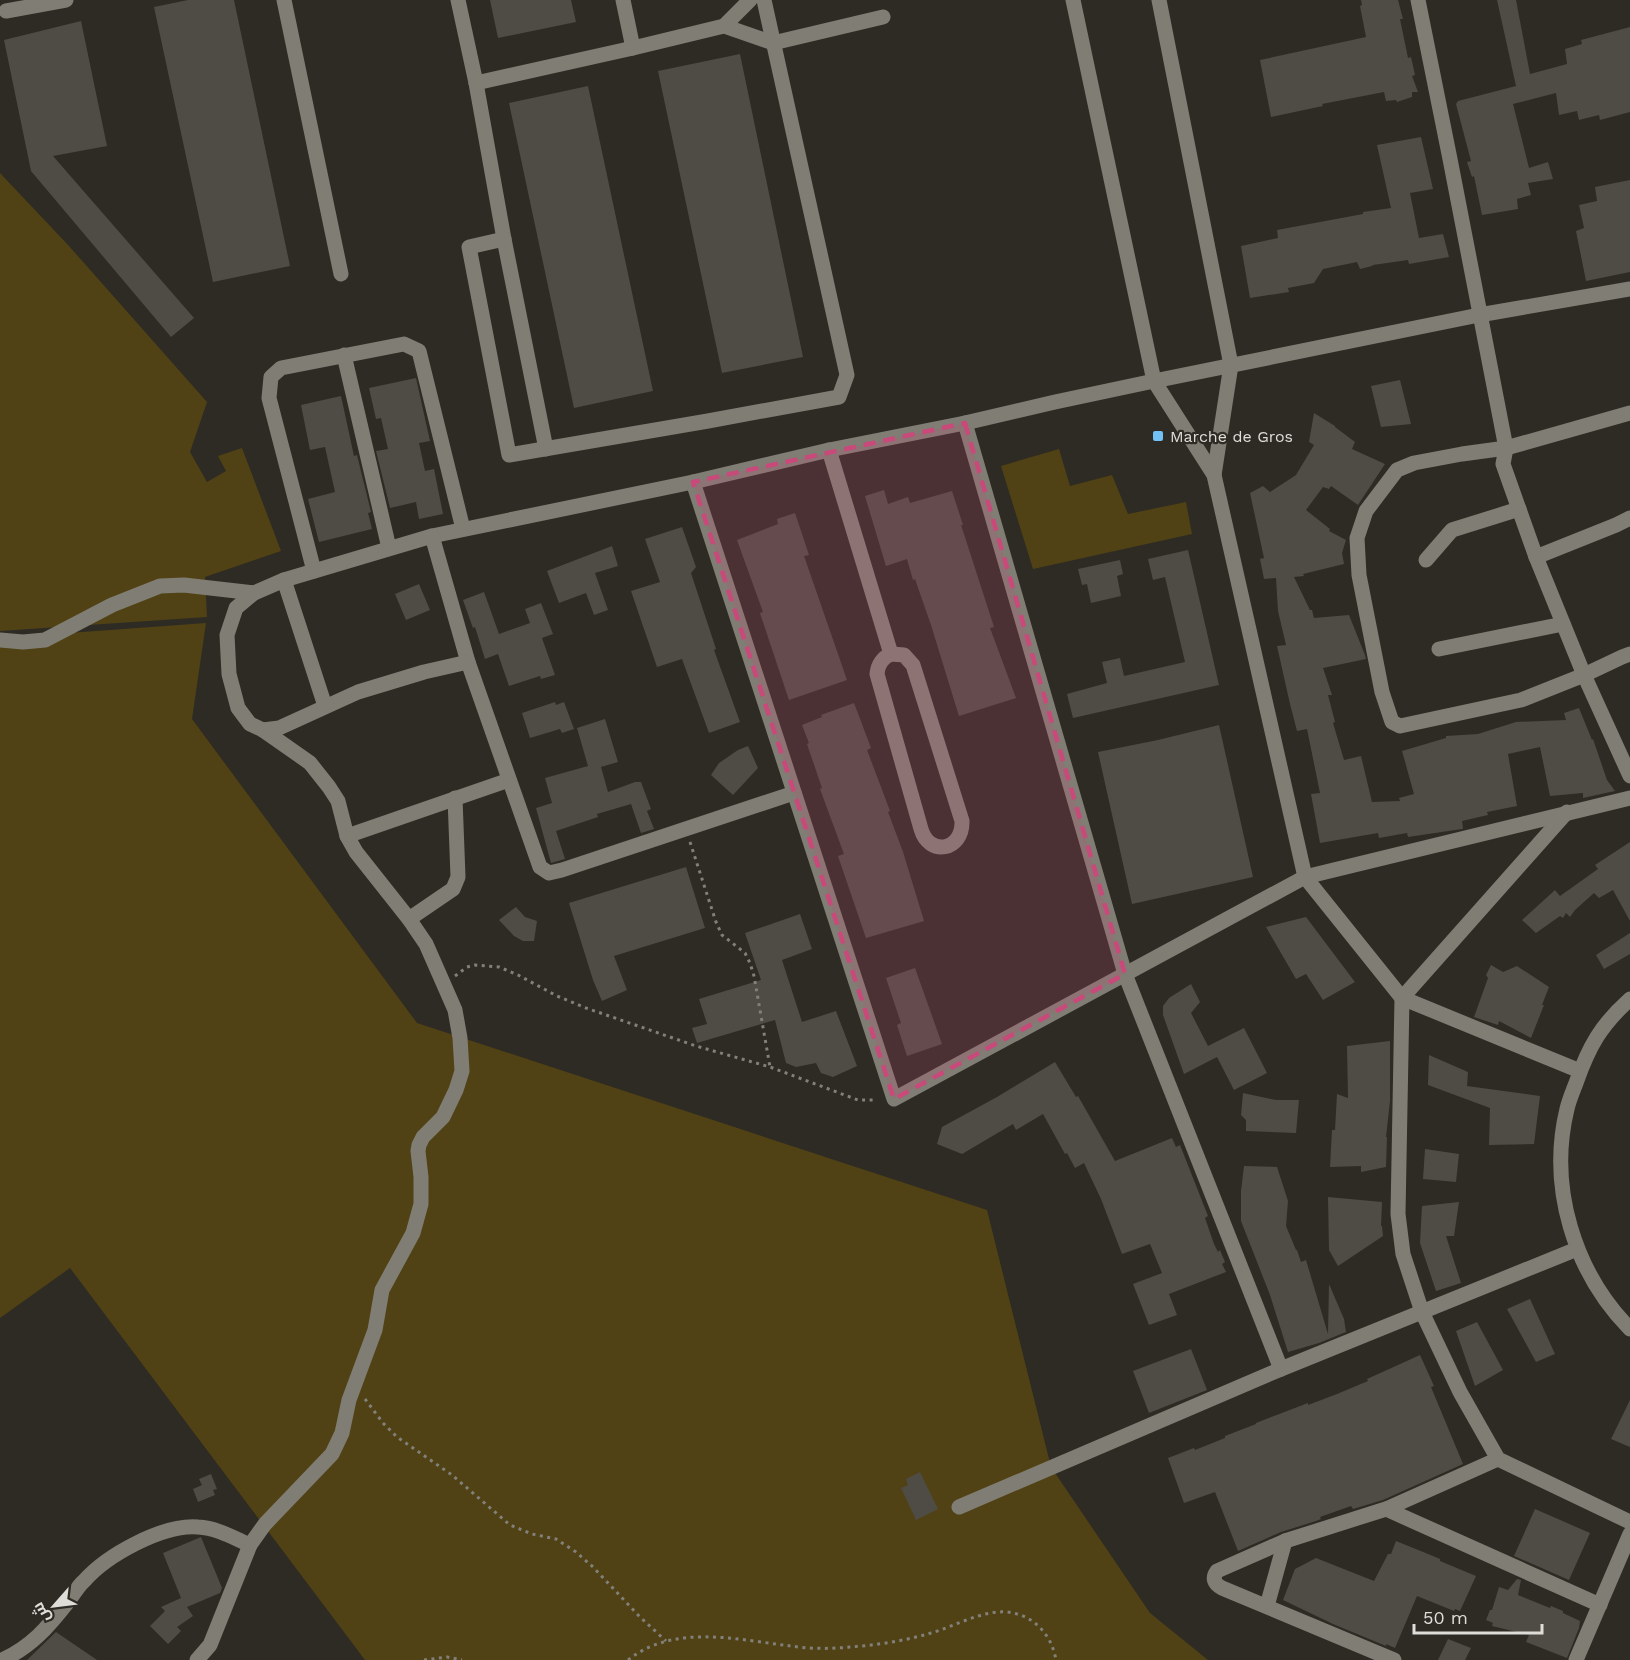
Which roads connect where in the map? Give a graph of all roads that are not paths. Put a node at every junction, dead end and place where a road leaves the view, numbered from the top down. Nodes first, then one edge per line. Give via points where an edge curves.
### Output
1 (66, 0) edge
2 (284, 0) edge
3 (458, 0) edge
4 (622, 0) edge
5 (750, 0) edge
6 (764, 0) edge
7 (1074, 0) edge
8 (1159, 0) edge
9 (1418, 0) edge
10 (6, 11) dead end
11 (883, 17) dead end
12 (724, 26) junction
13 (773, 43) junction
14 (633, 48) junction
15 (476, 83) junction
16 (504, 240) junction
17 (341, 274) dead end
18 (1630, 289) edge
19 (1479, 315) junction
20 (344, 355) junction
21 (1231, 366) junction
22 (1154, 381) junction
23 (1630, 413) edge
24 (965, 423) junction
25 (1506, 448) junction
26 (546, 449) junction
27 (829, 450) junction
28 (1214, 475) junction
29 (693, 482) junction
30 (1519, 509) junction
31 (1630, 518) edge
32 (463, 529) junction
33 (432, 536) junction
34 (389, 548) junction
35 (1536, 557) junction
36 (1426, 560) dead end
37 (314, 571) junction
38 (285, 580) junction
39 (254, 593) junction
40 (1563, 624) junction
41 (0, 640) edge
42 (1439, 649) dead end
43 (891, 654) junction
44 (1630, 654) edge
45 (468, 662) junction
46 (1584, 675) junction
47 (325, 706) junction
48 (263, 730) junction
49 (1630, 776) edge
50 (508, 780) junction
51 (794, 793) junction
52 (455, 798) junction
53 (1630, 798) edge
54 (1567, 812) junction
55 (347, 836) junction
56 (1305, 877) junction
57 (409, 919) junction
58 (1125, 974) junction
59 (1402, 998) junction
60 (1630, 999) edge
61 (1580, 1071) junction
62 (1577, 1249) junction
63 (1422, 1312) junction
64 (1630, 1329) edge
65 (1281, 1369) junction
66 (1498, 1459) junction
67 (959, 1507) dead end
68 (1386, 1509) junction
69 (1630, 1522) edge
70 (1630, 1534) edge
71 (1285, 1541) junction
72 (250, 1545) junction
73 (1599, 1605) junction
74 (1268, 1606) junction
75 (13, 1658) edge
76 (197, 1660) edge
77 (1394, 1660) edge
78 (1576, 1660) edge

1 - 10 street
2 - 17 street
3 - 15 street
4 - 14 street
5 - 12 street
6 - 13 street
7 - 22 street
8 - 21 street
9 - 19 street
11 - 13 street
12 - 13 street
12 - 14 street
13 - 26 street via 847,375 839,397
14 - 15 street
15 - 16 street
16 - 26 street
16 - 26 street via 469,247 509,455
18 - 19 street
19 - 21 street
19 - 25 street
20 - 32 street via 404,344 419,351
20 - 34 street
20 - 37 street via 281,368 271,377 269,398
21 - 22 street
21 - 28 street
22 - 24 street
22 - 28 street
23 - 25 street
24 - 27 street
24 - 58 street
25 - 30 street via 1503,464
25 - 46 street via 1397,470 1366,511 1357,538 1359,575 1388,712 1392,722 1400,726 1521,700
27 - 29 street
27 - 43 street
28 - 56 street
29 - 32 street
29 - 51 street
30 - 35 street
30 - 36 street via 1452,530
31 - 35 street
32 - 33 street
33 - 34 street
33 - 45 street
34 - 37 street
35 - 40 street
37 - 38 street
38 - 39 street
38 - 47 street
39 - 41 street via 160,586 112,605 45,640
39 - 48 street via 236,608 227,645 229,674 238,708 250,724
40 - 42 street
40 - 46 street
43 - 43 street via 880,662 877,674 923,836 942,848 960,836 962,821 913,665 904,655
44 - 46 street
45 - 47 street via 358,692
45 - 50 street
46 - 49 street
47 - 48 street via 279,728
48 - 55 street via 310,763 338,801
50 - 51 street via 540,867 549,873
50 - 52 street
51 - 58 street via 894,1099
52 - 55 street
52 - 57 street via 458,877 453,889
53 - 54 street
54 - 56 street
54 - 59 street
55 - 57 street
56 - 58 street
56 - 59 street
57 - 72 street via 426,945 455,1010 462,1071 443,1117 419,1145 422,1204 413,1233 382,1290 375,1330 349,1400 342,1433 332,1454
58 - 65 street
59 - 61 street
59 - 63 street via 1398,1214 1403,1254
60 - 61 street via 1599,1033
61 - 62 street via 1567,1107 1561,1176 1566,1214
62 - 63 street
62 - 64 street via 1594,1284
63 - 65 street
63 - 66 street
65 - 67 street
66 - 68 street
66 - 69 street
68 - 71 street
68 - 73 street
70 - 73 street
71 - 74 street
71 - 74 street via 1217,1570 1214,1575 1217,1586
72 - 75 street via 198,1527 167,1531 126,1548 84,1581 33,1642
72 - 76 street via 210,1645
73 - 78 street
74 - 77 street

